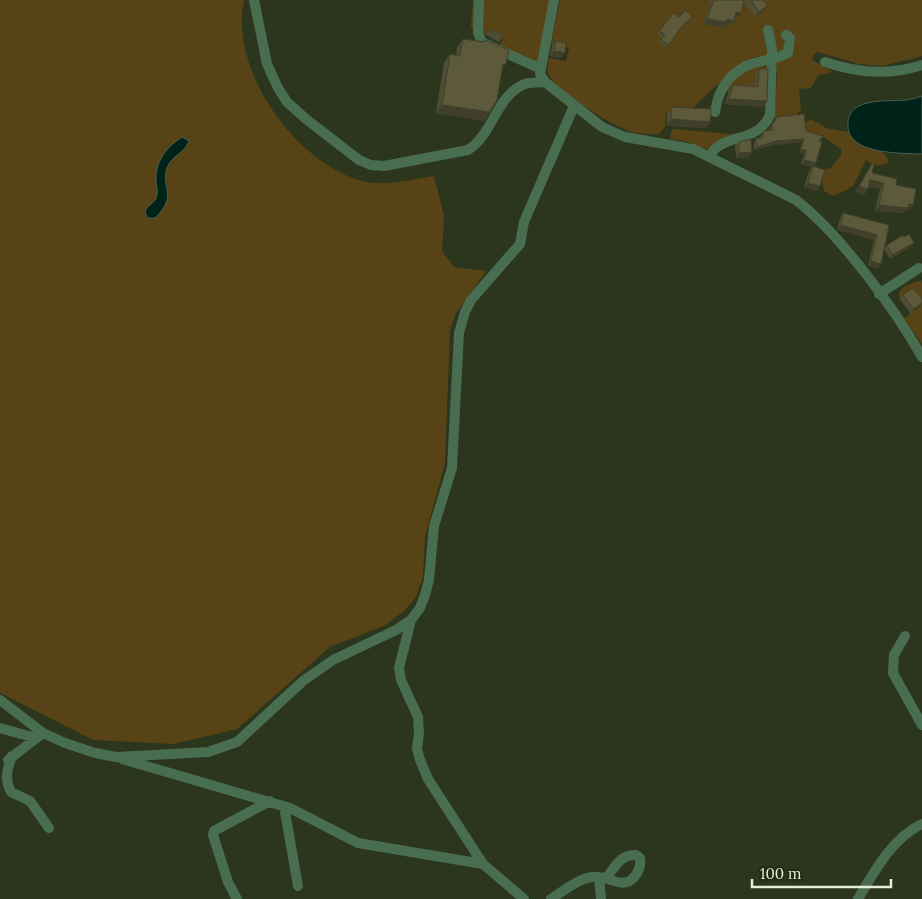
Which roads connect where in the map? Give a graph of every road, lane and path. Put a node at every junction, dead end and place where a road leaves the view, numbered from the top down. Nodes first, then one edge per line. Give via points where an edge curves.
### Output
1 (254, 0) edge
2 (479, 0) edge
3 (554, 0) edge
4 (768, 30) dead end
5 (786, 34) dead end
6 (772, 60) junction
7 (825, 62) dead end
8 (922, 65) edge
9 (541, 70) junction
10 (544, 82) junction
11 (574, 106) junction
12 (715, 112) dead end
13 (709, 157) junction
14 (919, 268) dead end
15 (879, 294) junction
16 (922, 357) edge
17 (411, 620) junction
18 (905, 636) dead end
19 (0, 700) edge
20 (922, 725) edge
21 (0, 728) edge
22 (39, 736) junction
23 (12, 756) junction
24 (116, 756) junction
25 (0, 768) edge
26 (270, 801) junction
27 (284, 806) junction
28 (922, 824) edge
29 (49, 828) dead end
30 (483, 864) junction
31 (298, 886) dead end
32 (566, 894) edge
33 (237, 899) edge
34 (524, 899) edge
35 (551, 899) edge
36 (601, 899) edge
37 (858, 899) edge

1 - 10 street via 267,64 287,102 359,160 371,165 384,166 468,150 478,144 512,92 526,84
2 - 9 street via 478,33 482,42
3 - 9 street
4 - 6 street
5 - 6 street via 790,38 788,53
6 - 12 street via 752,64 736,72 723,85
6 - 13 street via 767,122 751,135 720,144
7 - 8 street via 867,72 908,70
9 - 10 street
10 - 11 street
11 - 13 street via 602,127 625,137 692,149
11 - 17 street via 524,222 520,244 471,300 465,312 459,333 452,468 434,526 425,595
13 - 15 street via 770,186 808,209
14 - 15 street
15 - 16 street
17 - 24 street via 333,660 304,681 237,742 224,748 208,752
17 - 30 street via 399,668 418,717 420,760 428,779
18 - 20 street via 894,655 893,673
19 - 22 street
21 - 22 street
22 - 23 street
22 - 24 street
23 - 25 street
23 - 29 street via 6,771 11,792 30,801
24 - 26 street via 148,768
26 - 27 street
26 - 33 street via 214,831 228,882
27 - 30 street via 358,843
27 - 31 street
28 - 37 street via 900,840 870,877
30 - 34 street
32 - 35 street
32 - 36 street via 591,877 603,877

